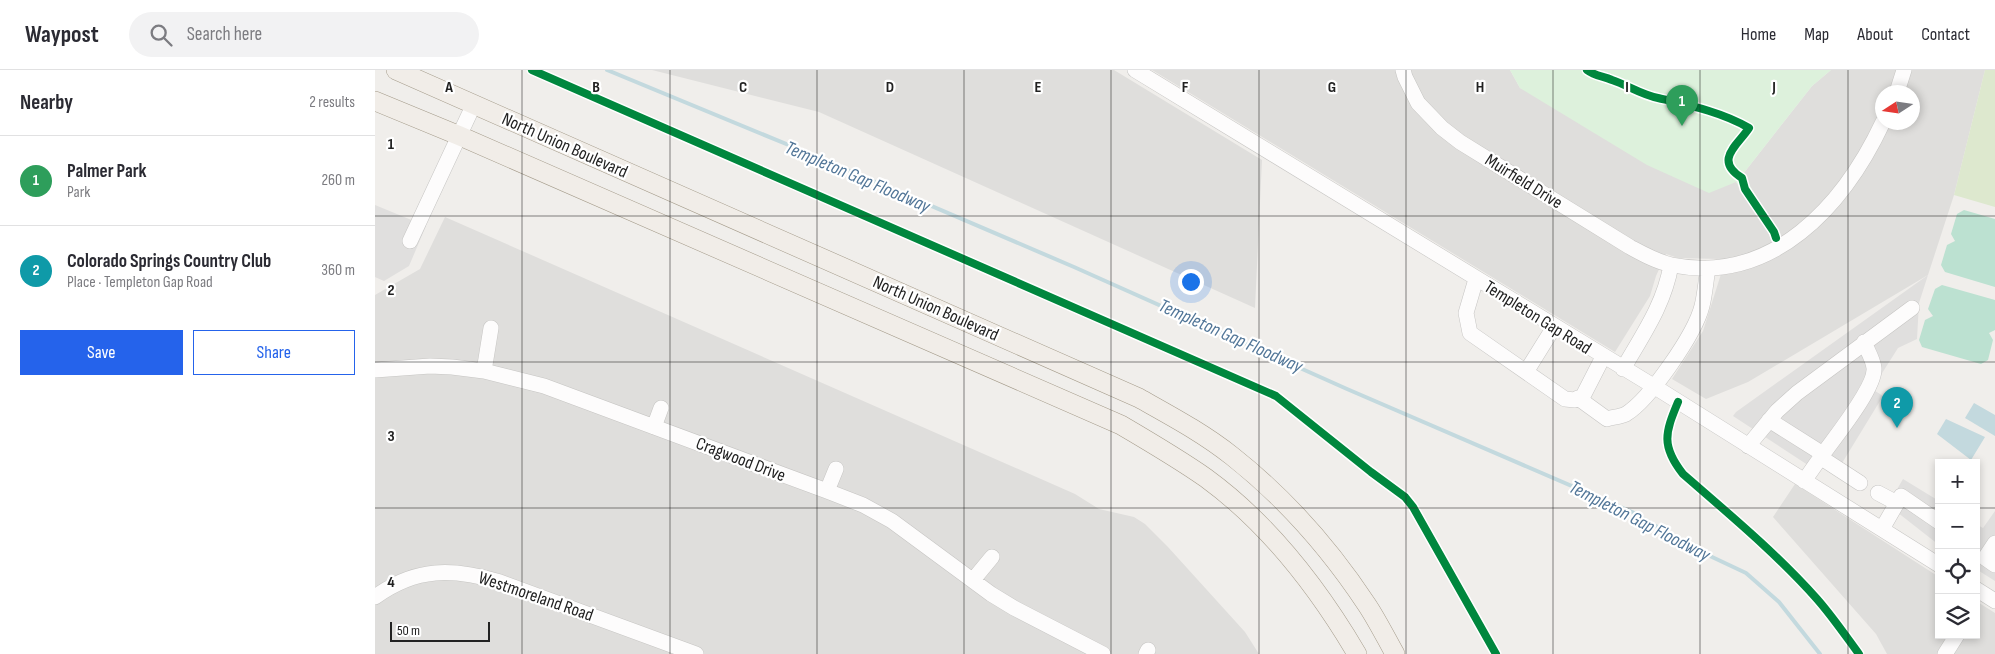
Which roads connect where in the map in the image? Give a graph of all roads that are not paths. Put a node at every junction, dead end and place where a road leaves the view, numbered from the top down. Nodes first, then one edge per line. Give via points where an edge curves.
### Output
1 (395, 70) edge
2 (1135, 70) edge
3 (1403, 70) edge
4 (1904, 70) edge
5 (1899, 85) edge
6 (375, 101) edge
7 (474, 104) junction
8 (1879, 130) edge
9 (460, 136) junction
10 (410, 241) dead end
11 (1671, 265) junction
12 (1708, 268) junction
13 (1476, 279) junction
14 (1912, 308) dead end
15 (1554, 327) junction
16 (491, 328) dead end
17 (1864, 342) junction
18 (1603, 357) junction
19 (1623, 369) junction
20 (375, 370) edge
21 (484, 371) junction
22 (1526, 372) junction
23 (1655, 387) junction
24 (1578, 398) junction
25 (661, 408) dead end
26 (1769, 420) junction
27 (654, 427) junction
28 (1748, 446) junction
29 (1822, 456) junction
30 (836, 469) dead end
31 (1804, 481) junction
32 (1860, 483) dead end
33 (827, 491) junction
34 (1878, 493) dead end
35 (1897, 503) junction
36 (1935, 519) edge
37 (1881, 530) junction
38 (1995, 543) edge
39 (992, 557) dead end
40 (1935, 558) edge
41 (1985, 558) edge
42 (973, 580) junction
43 (375, 597) edge
44 (1954, 639) edge
45 (696, 654) edge
46 (1103, 654) edge
47 (1357, 654) edge
48 (1395, 654) edge
49 (1945, 654) edge

1 - 7 main road, North Union Boulevard
2 - 13 street, Templeton Gap Road
3 - 11 street, Muirfield Drive via 1418,103 1430,118 1461,142 1630,247
4 - 5 street
6 - 9 main road, North Union Boulevard
7 - 9 street
7 - 48 main road, North Union Boulevard via 1139,398 1191,427 1233,456 1314,535 1367,606
8 - 12 street, Muirfield Drive via 1861,164 1812,224 1765,255
9 - 10 street
9 - 47 main road, North Union Boulevard via 1121,425 1206,479 1270,536 1301,571
11 - 12 street, Muirfield Drive
11 - 19 street via 1667,286 1656,312
12 - 23 street via 1702,306 1694,325
13 - 15 street, Templeton Gap Road
13 - 22 street via 1466,313 1470,333
14 - 17 street
15 - 18 street, Templeton Gap Road
15 - 22 street
16 - 21 street
17 - 26 street via 1797,393
17 - 29 street via 1873,377
18 - 19 street, Templeton Gap Road
18 - 24 street via 1583,396
19 - 23 street, Templeton Gap Road
20 - 21 street, Cragwood Drive via 430,366
21 - 27 street, Cragwood Drive via 545,386
22 - 24 street via 1565,399
23 - 24 street via 1636,407 1624,415 1607,419
23 - 28 street, Templeton Gap Road
25 - 27 street
26 - 28 street
26 - 29 street
27 - 33 street, Cragwood Drive
28 - 31 street, Templeton Gap Road
29 - 31 street
29 - 32 street
30 - 33 street
31 - 37 street, Templeton Gap Road
33 - 42 street, Cragwood Drive via 892,521
34 - 35 street
35 - 36 street via 1901,496
35 - 37 street
37 - 40 street, Templeton Gap Road
38 - 41 street
39 - 42 street
42 - 46 street, Cragwood Drive via 1014,608
43 - 45 street, Westmoreland Road via 388,588 430,573 473,574
44 - 49 street

